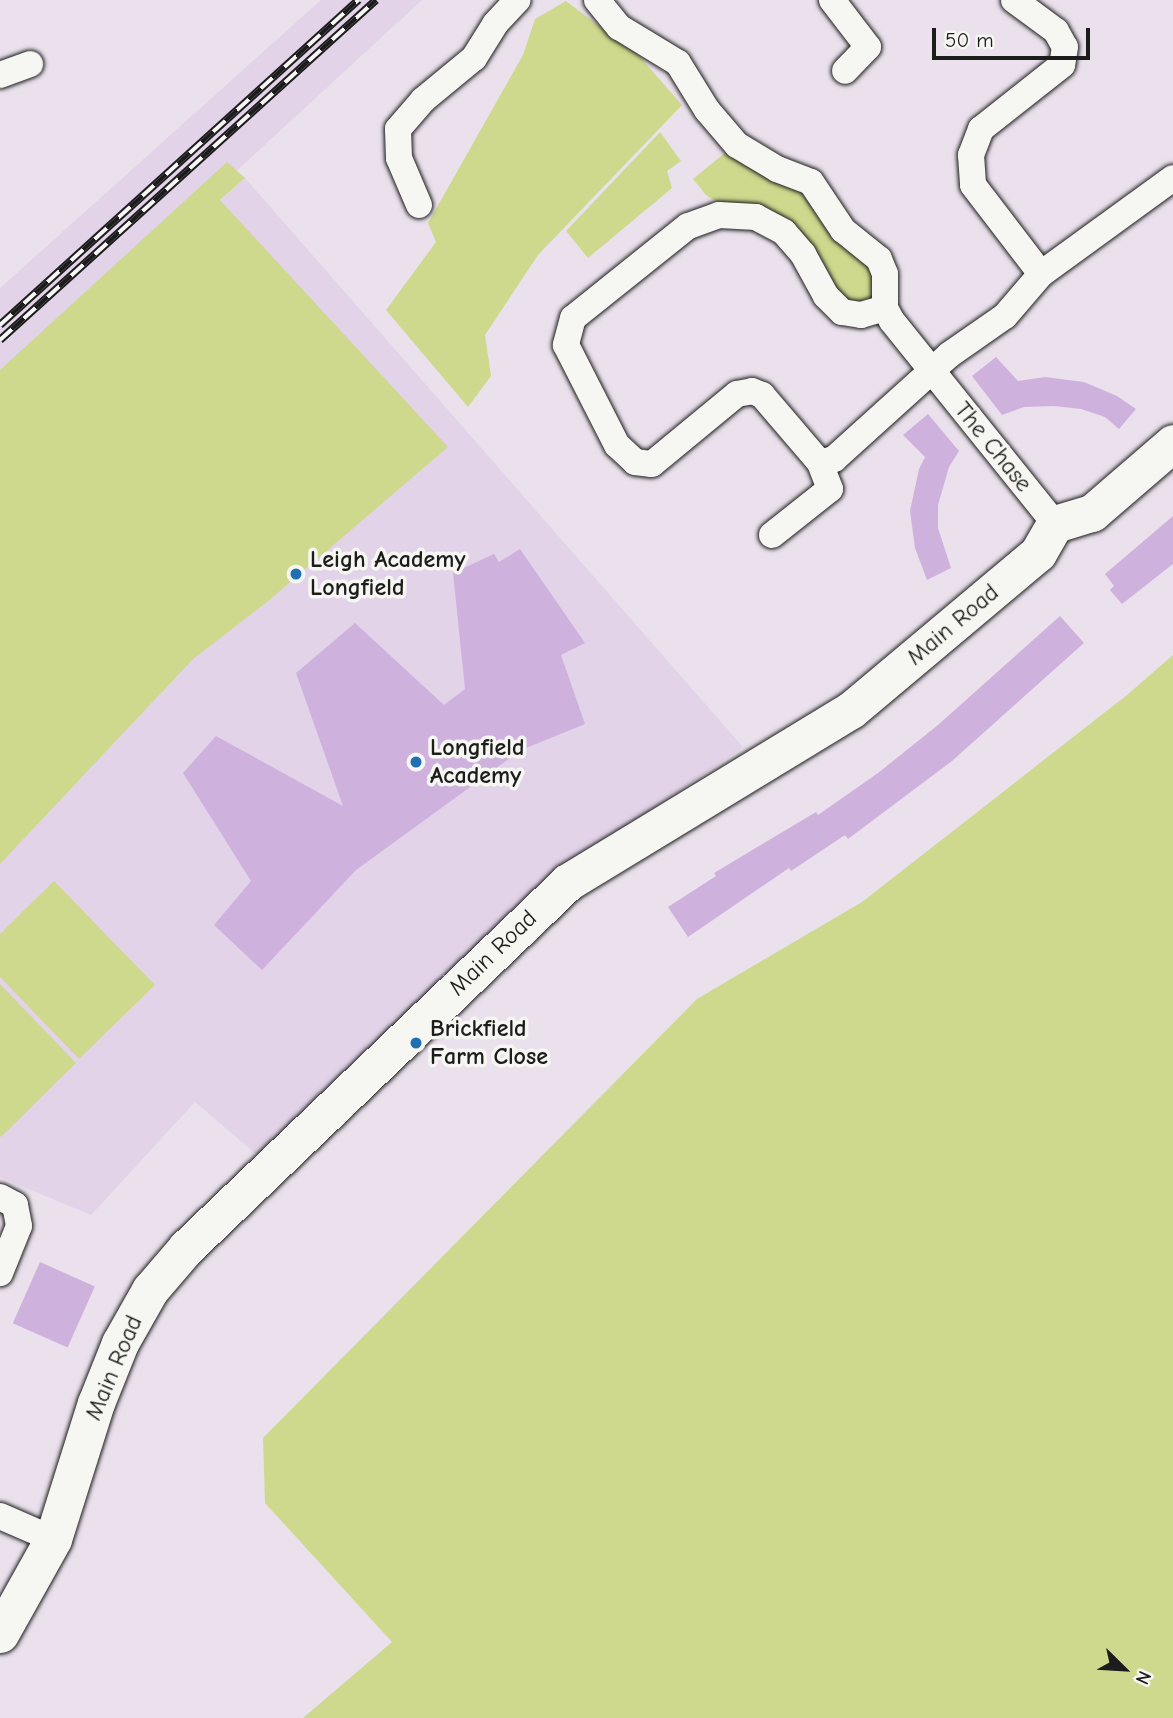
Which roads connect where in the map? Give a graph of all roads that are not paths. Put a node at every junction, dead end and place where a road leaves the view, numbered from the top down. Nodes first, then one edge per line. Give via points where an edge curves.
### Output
1 (517, 0) edge
2 (597, 0) edge
3 (832, 0) edge
4 (1014, 0) edge
5 (30, 64) dead end
6 (845, 71) dead end
7 (0, 75) edge
8 (1173, 178) edge
9 (419, 205) dead end
10 (1041, 274) junction
11 (885, 308) junction
12 (931, 370) junction
13 (1173, 443) edge
14 (820, 463) junction
15 (1055, 524) junction
16 (772, 535) dead end
17 (0, 1197) edge
18 (0, 1273) edge
19 (0, 1516) edge
20 (53, 1539) junction
21 (0, 1634) edge

1 - 9 street via 474,58 423,100 398,129 399,158
2 - 11 street via 622,30 678,63 707,110 737,145 776,169 811,182 835,221 881,262
3 - 6 street via 868,47
4 - 10 street via 1056,31 1065,47 1062,65 981,129 971,155 973,185
5 - 7 street
8 - 10 street
10 - 12 street via 1005,316
11 - 12 street, The Chase
11 - 14 street via 862,315 839,310 789,237 762,219 731,214 707,217 688,226 573,318 566,345 617,445 635,462 652,464 737,394 752,391 762,395
12 - 14 street via 834,459
12 - 15 street, The Chase
13 - 15 main road via 1092,513
14 - 16 street via 830,489
15 - 20 main road, Main Road via 1038,553 851,710 568,882 186,1248 150,1290 120,1343
17 - 18 street via 15,1205 19,1226
19 - 20 street
20 - 21 main road, Main Road

